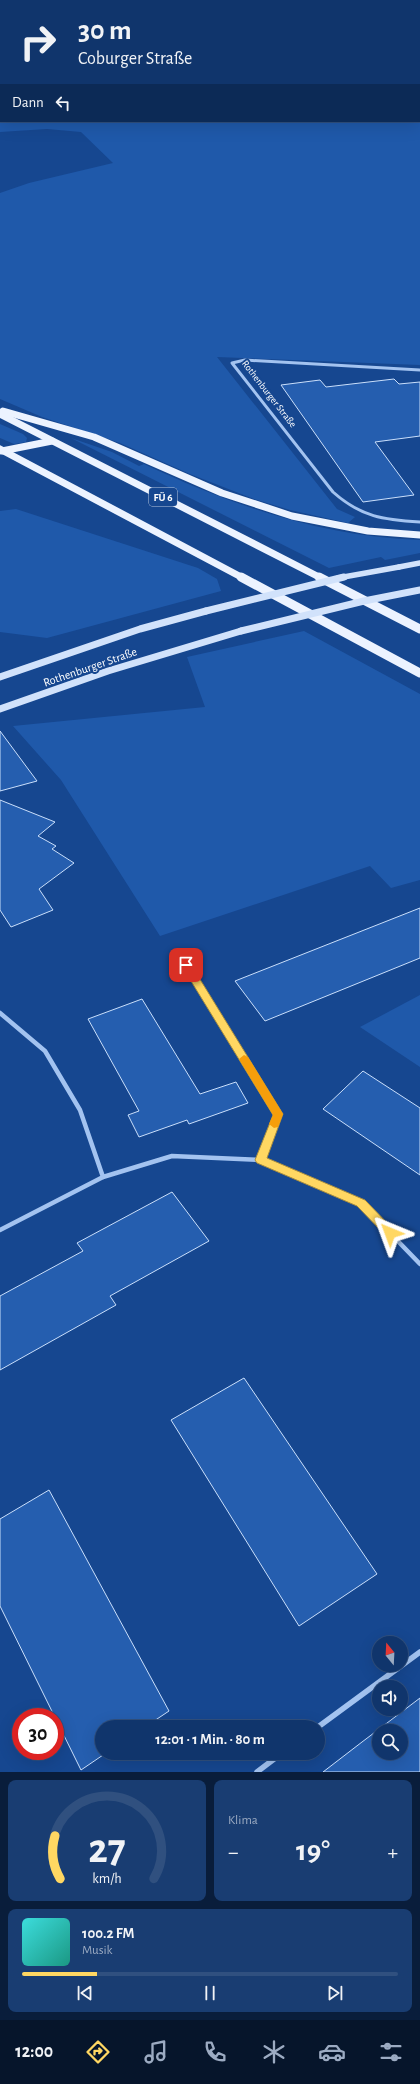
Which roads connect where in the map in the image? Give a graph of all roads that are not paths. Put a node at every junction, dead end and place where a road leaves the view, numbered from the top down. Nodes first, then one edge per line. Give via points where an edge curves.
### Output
1 (420, 370) edge
2 (0, 410) edge
3 (0, 414) edge
4 (52, 441) junction
5 (1, 450) edge
6 (420, 522) edge
7 (420, 535) edge
8 (420, 563) edge
9 (420, 590) edge
10 (420, 629) edge
11 (420, 672) edge
12 (0, 677) edge
13 (0, 709) edge
14 (186, 965) dead end
15 (0, 1013) edge
16 (261, 1160) junction
17 (103, 1177) junction
18 (0, 1230) edge
19 (420, 1264) edge
20 (420, 1652) edge
21 (325, 1722) edge
22 (272, 1760) edge
23 (256, 1772) edge

1 - 6 street, Rothenburger Straße via 245,360 232,363 333,492 347,506 373,517
2 - 7 main road via 94,437 222,493 284,514 368,531
3 - 4 main road, FÜ 6
4 - 5 main road
4 - 10 main road, FÜ 6
5 - 11 main road
8 - 12 main road, Rothenburger Straße, bridge via 288,590 206,611 140,629
9 - 13 main road, Rothenburger Straße, bridge via 349,604 241,631 108,671
14 - 16 street via 278,1114
15 - 17 street via 45,1051 80,1110
16 - 17 street via 172,1156
16 - 19 street via 361,1203
17 - 18 street
20 - 21 street
22 - 23 street

